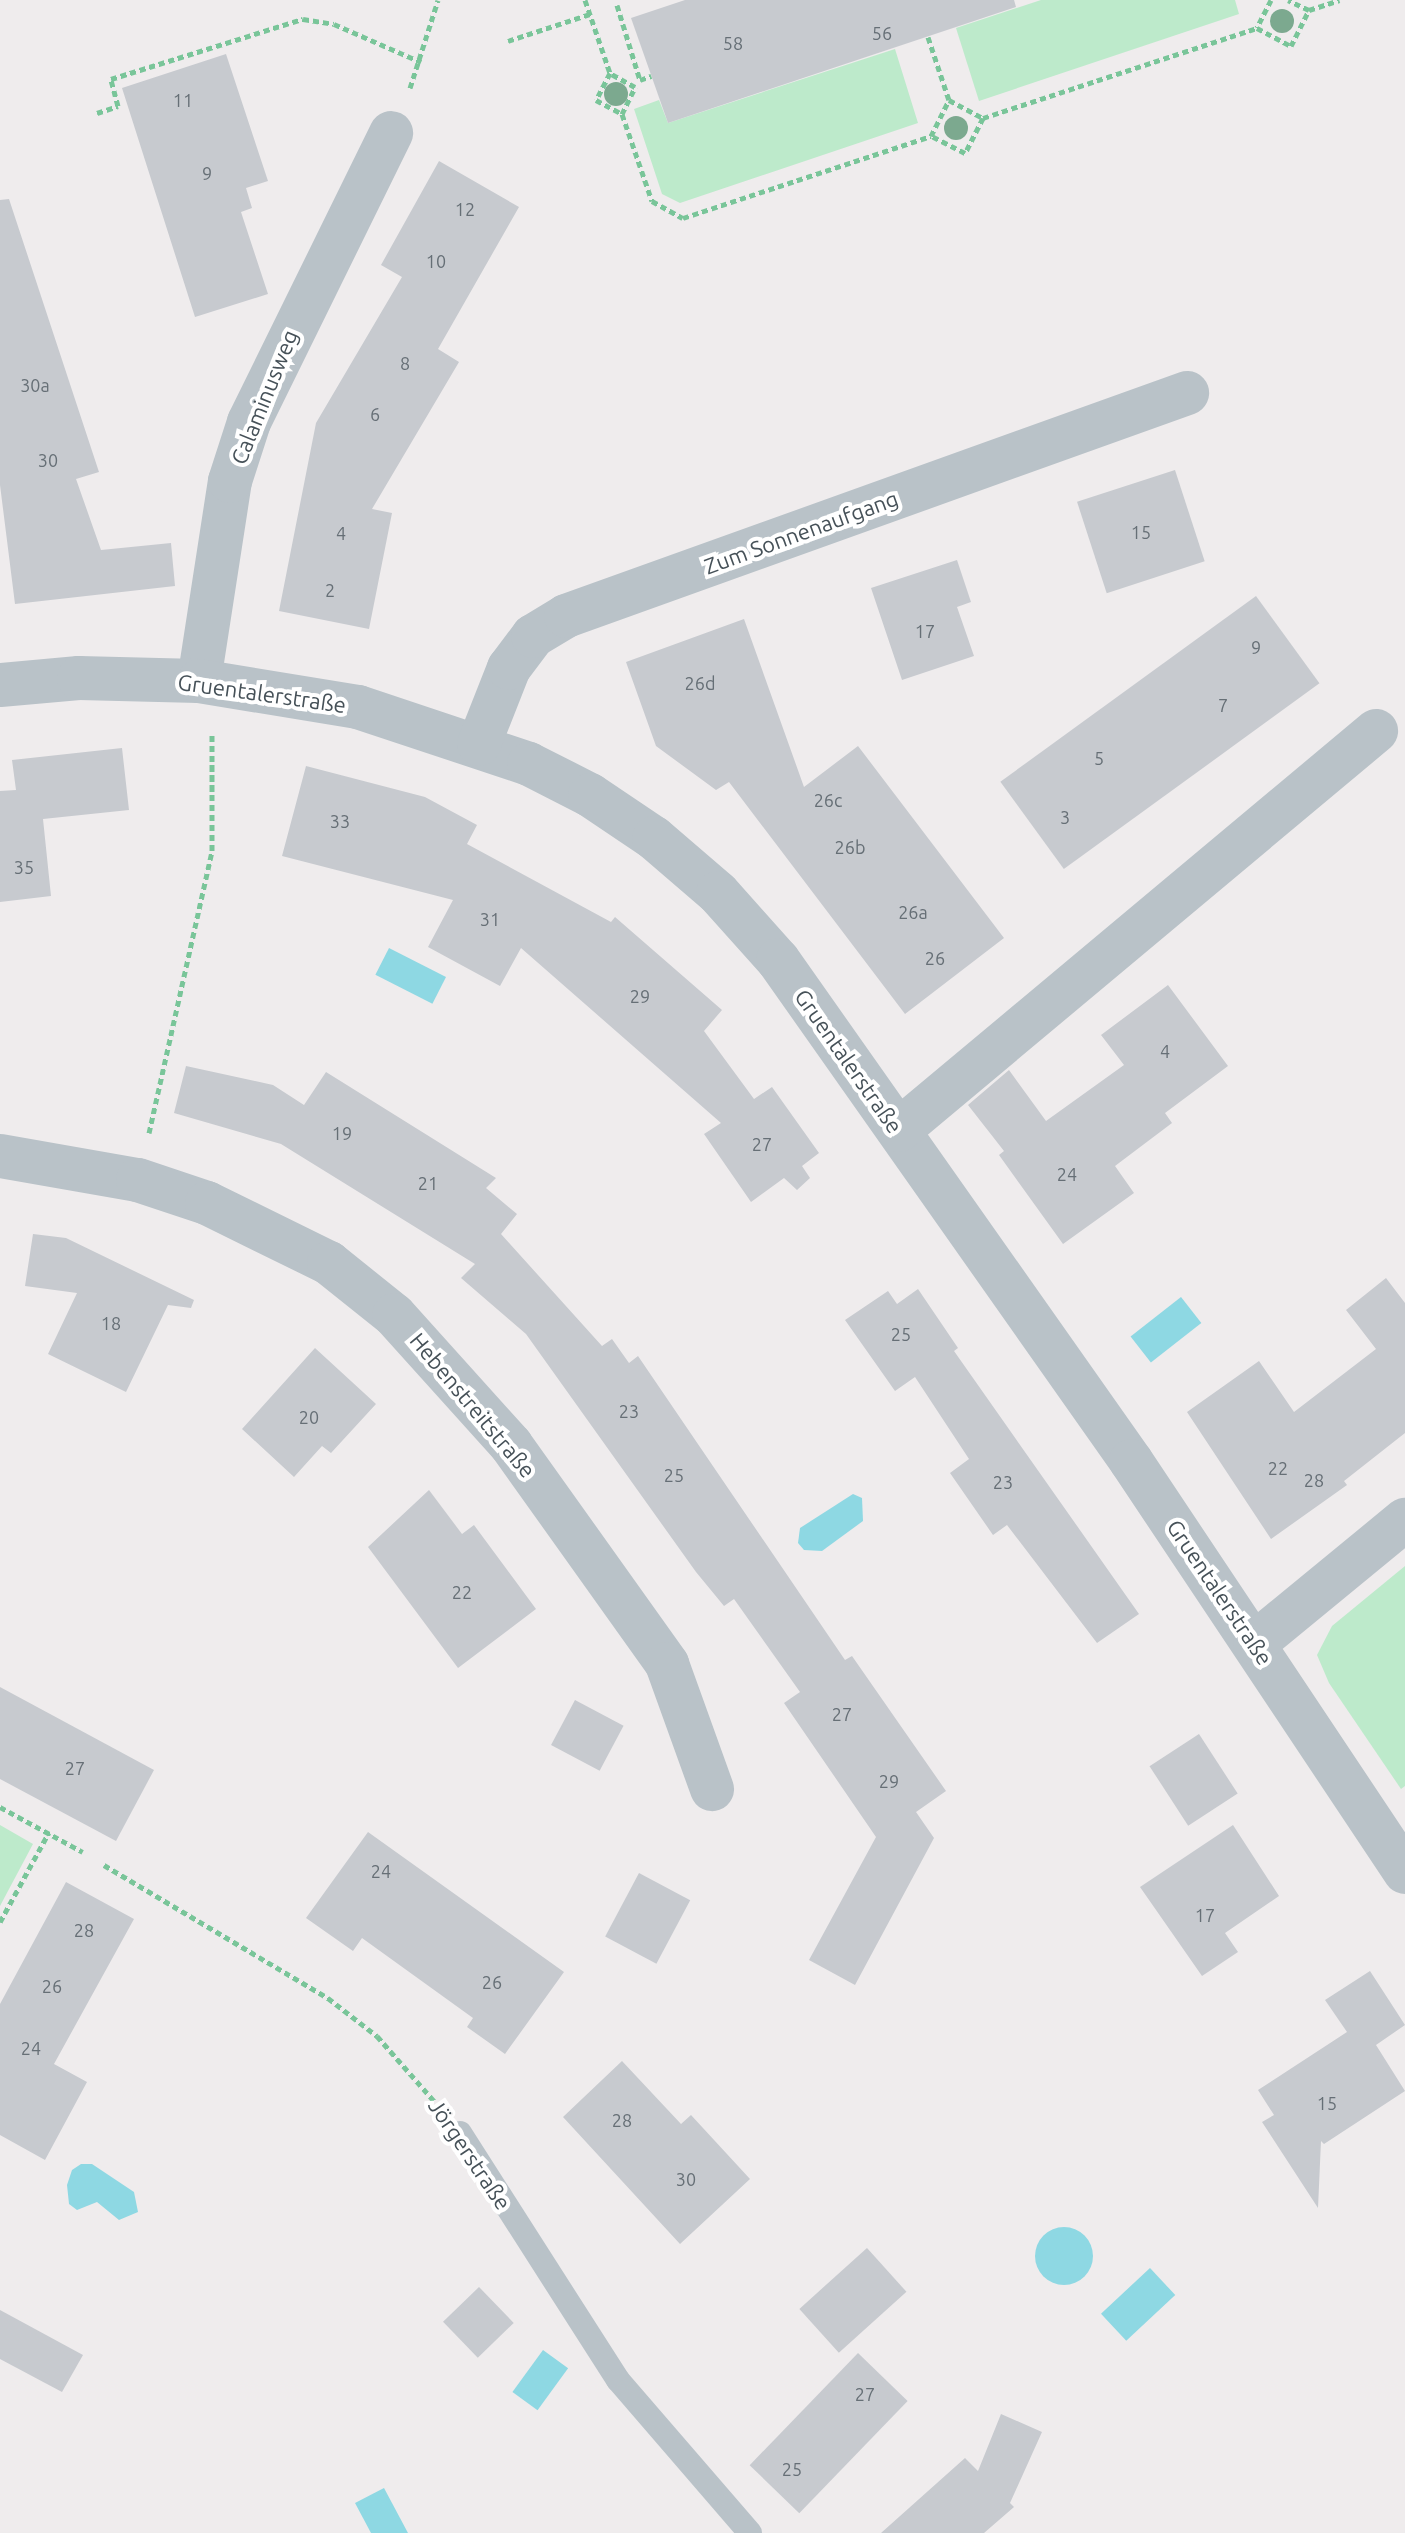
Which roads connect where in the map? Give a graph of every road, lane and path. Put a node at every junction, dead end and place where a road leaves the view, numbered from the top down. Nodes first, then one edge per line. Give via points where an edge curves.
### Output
1 (438, 0) edge
2 (585, 0) edge
3 (1271, 0) edge
4 (1288, 0) edge
5 (1339, 0) edge
6 (617, 5) dead end
7 (1309, 10) junction
8 (590, 14) junction
9 (1257, 28) junction
10 (928, 37) dead end
11 (508, 41) dead end
12 (421, 62) junction
13 (610, 73) junction
14 (651, 76) dead end
15 (949, 100) junction
16 (97, 113) dead end
17 (622, 114) junction
18 (983, 118) junction
19 (391, 133) joint
20 (931, 136) junction
21 (1187, 393) dead end
22 (199, 681) junction
23 (0, 685) edge
24 (212, 721) dead end
25 (1376, 731) dead end
26 (479, 744) junction
27 (899, 1130) junction
28 (148, 1138) dead end
29 (0, 1156) edge
30 (1405, 1520) edge
31 (1255, 1643) junction
32 (712, 1789) dead end
33 (0, 1807) edge
34 (49, 1832) junction
35 (83, 1852) dead end
36 (104, 1865) dead end
37 (1405, 1872) edge
38 (0, 1922) edge
39 (460, 2133) joint
40 (750, 2533) edge

1 - 12 path
2 - 8 path
3 - 9 path
4 - 7 path
5 - 7 path
6 - 14 path via 640,80
7 - 9 path via 1291,46
8 - 11 path
8 - 13 path
9 - 18 path
10 - 15 path
12 - 16 path via 334,24 303,19 111,79 118,106
12 - 19 path
13 - 17 path via 635,87
13 - 17 path via 596,100
15 - 18 path
15 - 20 path
17 - 20 path via 652,201 683,218
18 - 20 path via 965,153
19 - 22 street, Calaminusweg via 249,422 230,481
21 - 26 street, Zum Sonnenaufgang via 566,616 533,636 509,668
22 - 23 street, Gruentalerstraße via 79,678
22 - 26 street, Gruentalerstraße via 358,707
24 - 28 path via 212,851
25 - 27 street
26 - 27 street, Gruentalerstraße via 590,795 654,838 718,893 778,960
27 - 31 street, Gruentalerstraße
29 - 32 street, Hebenstreitstraße via 138,1180 207,1203 329,1263 394,1315 511,1445 667,1664
30 - 31 street
31 - 37 street, Gruentalerstraße
33 - 34 path
34 - 35 path
34 - 38 path
36 - 39 path, Jörgerstraße via 328,1998 377,2036
39 - 40 lane, Jörgerstraße via 618,2380

